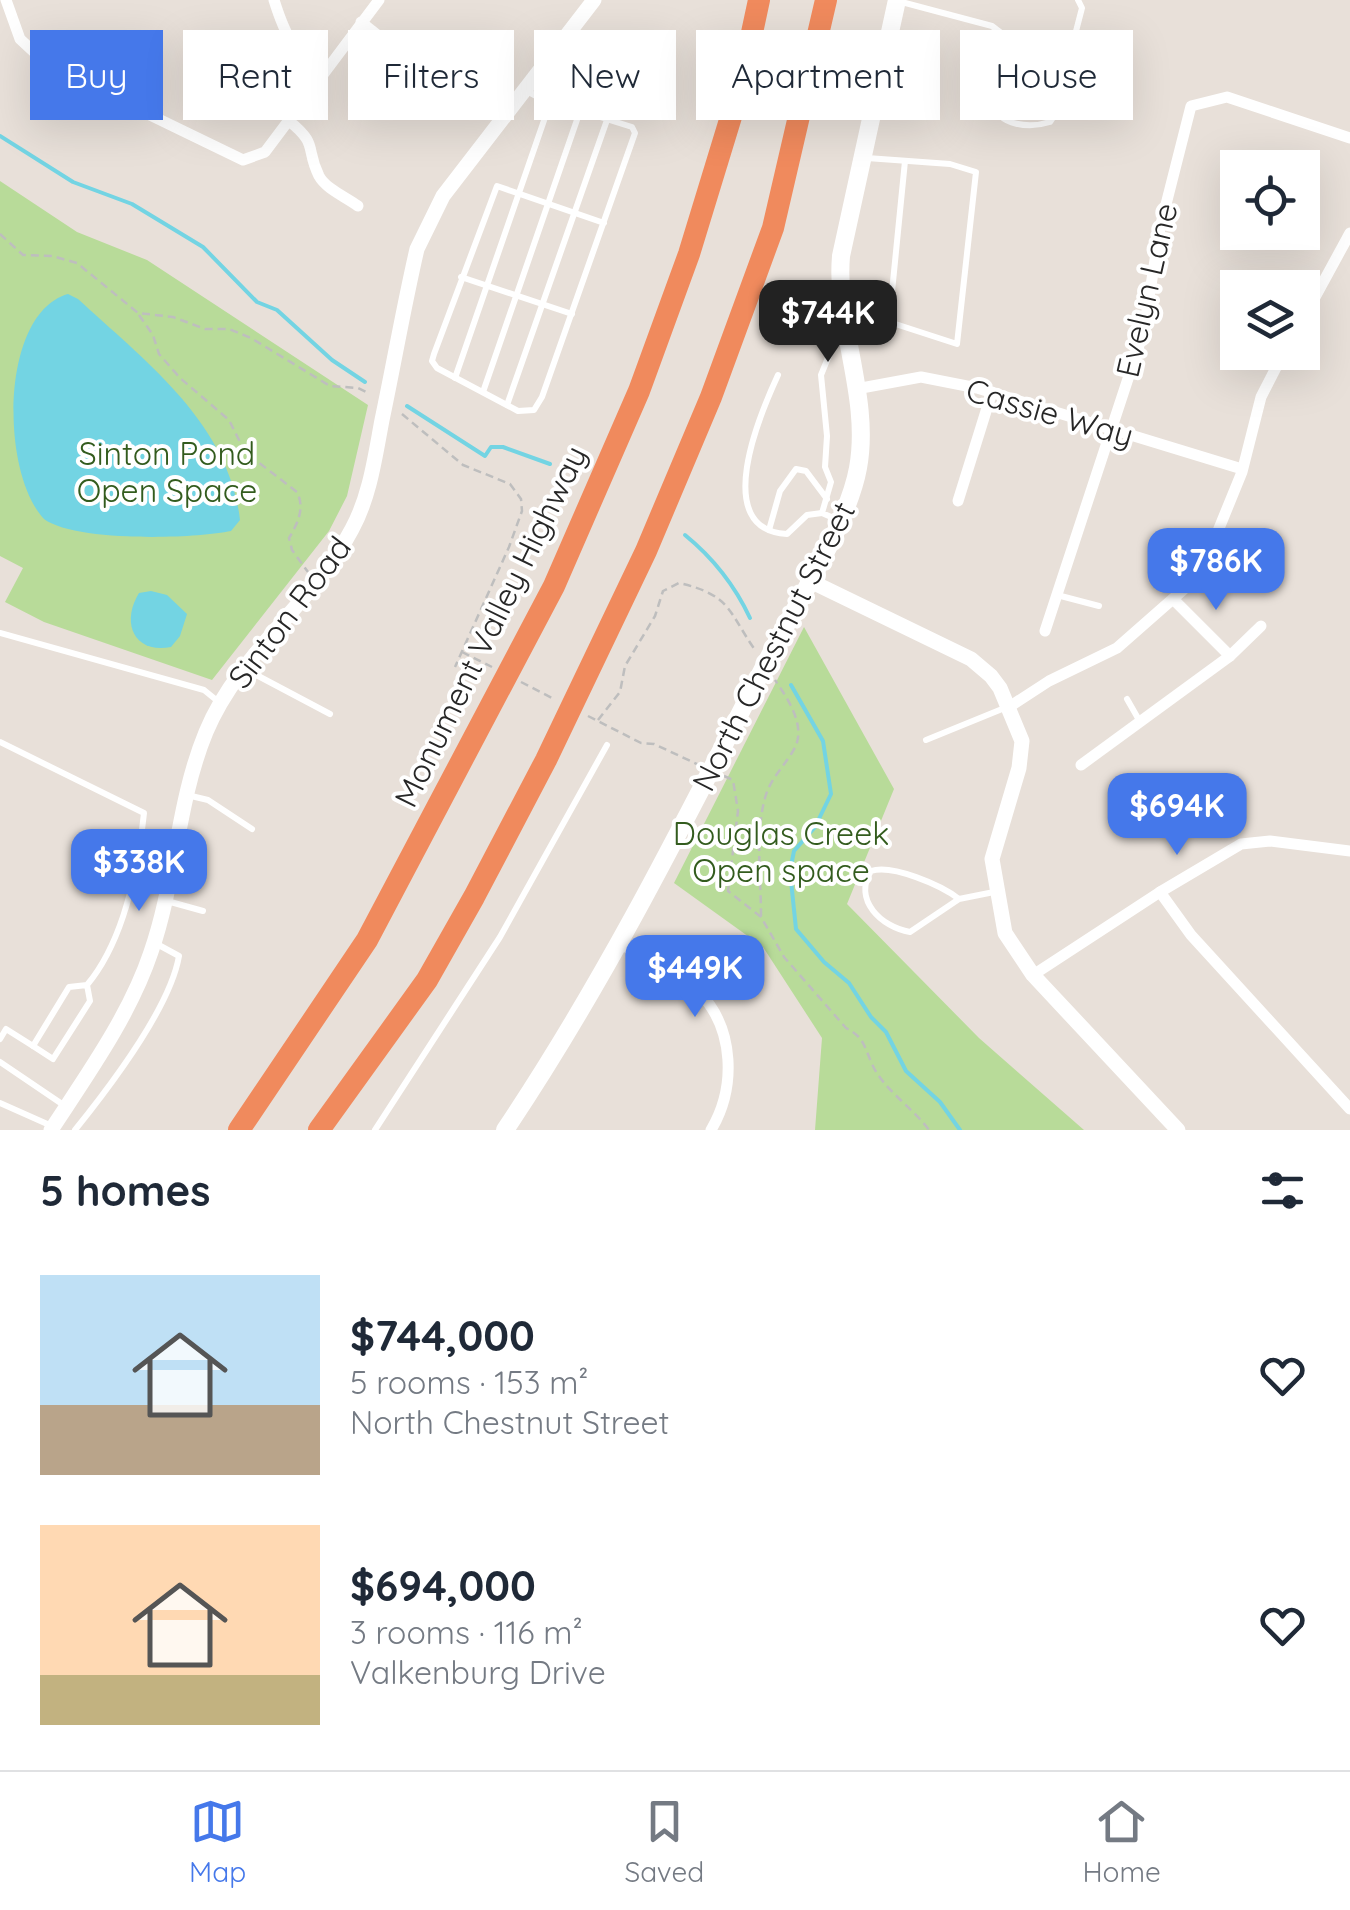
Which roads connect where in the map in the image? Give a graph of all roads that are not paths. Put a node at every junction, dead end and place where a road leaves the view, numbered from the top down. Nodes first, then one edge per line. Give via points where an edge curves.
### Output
1 (6, 0) edge
2 (274, 0) edge
3 (379, 0) edge
4 (594, 0) edge
5 (759, 0) edge
6 (826, 0) edge
7 (897, 0) edge
8 (1078, 0) edge
9 (933, 4) edge
10 (361, 22) junction
11 (284, 30) edge
12 (371, 30) edge
13 (328, 67) edge
14 (524, 89) junction
15 (534, 96) edge
16 (544, 120) edge
17 (577, 120) edge
18 (607, 120) joint
19 (289, 121) joint
20 (1350, 138) edge
21 (861, 158) junction
22 (904, 161) junction
23 (520, 194) junction
24 (548, 204) junction
25 (358, 206) dead end
26 (574, 212) junction
27 (604, 223) junction
28 (1350, 232) edge
29 (461, 276) junction
30 (841, 282) junction
31 (487, 286) junction
32 (1320, 288) edge
33 (516, 296) junction
34 (542, 304) junction
35 (572, 314) junction
36 (845, 316) junction
37 (889, 322) junction
38 (848, 336) junction
39 (832, 348) junction
40 (1275, 370) edge
41 (778, 375) dead end
42 (456, 378) junction
43 (856, 388) junction
44 (482, 392) junction
45 (992, 392) junction
46 (507, 405) junction
47 (1111, 429) junction
48 (1242, 468) junction
49 (827, 499) junction
50 (958, 501) dead end
51 (831, 517) junction
52 (769, 530) junction
53 (808, 580) junction
54 (1056, 594) junction
55 (1172, 599) junction
56 (1099, 606) dead end
57 (1261, 626) dead end
58 (1044, 631) dead end
59 (0, 633) edge
60 (1230, 656) junction
61 (244, 669) junction
62 (1127, 699) dead end
63 (220, 703) junction
64 (1008, 707) junction
65 (330, 714) dead end
66 (1140, 721) junction
67 (926, 740) dead end
68 (0, 742) edge
69 (607, 745) dead end
70 (1081, 765) dead end
71 (186, 795) junction
72 (252, 829) dead end
73 (1349, 850) edge
74 (1350, 866) edge
75 (995, 892) junction
76 (1160, 892) junction
77 (959, 898) junction
78 (166, 901) junction
79 (203, 911) dead end
80 (154, 942) junction
81 (619, 943) junction
82 (1034, 976) junction
83 (87, 985) junction
84 (0, 1039) edge
85 (33, 1046) junction
86 (0, 1062) edge
87 (0, 1103) edge
88 (66, 1106) junction
89 (1350, 1109) edge
90 (54, 1129) edge
91 (75, 1130) edge
92 (239, 1130) edge
93 (319, 1130) edge
94 (375, 1130) edge
95 (505, 1130) edge
96 (711, 1130) edge
97 (1178, 1130) edge

1 - 19 street via 20,39 38,58 234,158 259,157
2 - 11 street
3 - 10 street
4 - 14 street, Sinton Road
5 - 92 highway, Monument Valley Highway via 689,254 639,392 554,586 368,940
6 - 93 highway via 773,228 646,551 546,760 427,980
7 - 9 lane
7 - 21 main road, North Chestnut Street
8 - 9 lane via 1082,8 1054,116 1038,126 995,111 1006,34
10 - 12 street
10 - 13 street
14 - 15 lane
14 - 61 street, Sinton Road via 443,196 422,235 365,499 348,537
16 - 23 lane
17 - 24 lane
18 - 26 lane
18 - 27 lane via 634,133
19 - 25 street via 311,142 324,182
20 - 47 street, Evelyn Lane via 1227,97 1191,106 1160,228 1144,330
21 - 22 lane
21 - 30 main road, North Chestnut Street
22 - 37 lane
22 - 37 lane via 976,172 957,344
23 - 24 lane
23 - 29 lane via 497,186
23 - 31 lane
24 - 26 lane
24 - 33 lane
26 - 27 lane
26 - 34 lane
27 - 35 lane
28 - 32 street
29 - 31 lane
29 - 42 lane via 432,360
30 - 36 main road, North Chestnut Street
30 - 39 lane via 822,288 815,312 816,333
31 - 33 lane
31 - 42 lane
33 - 34 lane
33 - 44 lane
34 - 35 lane
34 - 46 lane
35 - 46 lane via 534,410
36 - 37 lane
36 - 38 main road, North Chestnut Street
38 - 39 lane
38 - 43 main road, North Chestnut Street
39 - 49 lane via 822,376 825,466 832,482
40 - 48 street
41 - 52 lane via 751,446 746,486 748,513
42 - 44 lane
43 - 45 street, Cassie Way via 921,377
43 - 51 main road, North Chestnut Street via 860,457 854,485
44 - 46 lane
45 - 47 street, Cassie Way
45 - 50 street
47 - 48 street, Cassie Way
47 - 54 street, Evelyn Lane
48 - 55 street via 1200,576
49 - 51 lane
49 - 52 lane via 806,471 796,469 780,491
51 - 52 lane via 807,515 787,534
51 - 53 main road, North Chestnut Street
53 - 64 street via 971,659 992,676
53 - 81 main road, North Chestnut Street
54 - 56 lane
54 - 58 street, Evelyn Lane
55 - 60 street
55 - 64 street via 1117,648
57 - 60 street
59 - 63 lane via 204,690
60 - 66 street
61 - 63 street, Sinton Road
61 - 65 lane
62 - 66 lane
63 - 71 street, Sinton Road
64 - 67 lane
64 - 75 street via 1022,753 992,859
66 - 70 street
68 - 83 lane via 144,812 126,909
69 - 94 lane via 492,950
71 - 72 lane via 208,800
71 - 78 street, Sinton Road
73 - 74 street
73 - 76 street via 1254,840
75 - 77 lane
75 - 82 street via 1005,934
76 - 82 street
76 - 89 street via 1190,935
77 - 77 lane via 910,932 890,927 866,903 864,890 871,872 891,870
78 - 79 lane
78 - 80 street, Sinton Road
80 - 88 street, Sinton Road via 122,1014
80 - 91 lane via 179,956 177,970
81 - 95 main road, North Chestnut Street
81 - 96 street via 695,988 717,1017 728,1082
82 - 97 street
83 - 85 lane via 69,987
83 - 85 lane via 90,1001 53,1059
84 - 85 lane via 6,1029
86 - 88 lane
87 - 90 lane
88 - 90 street, Sinton Road

